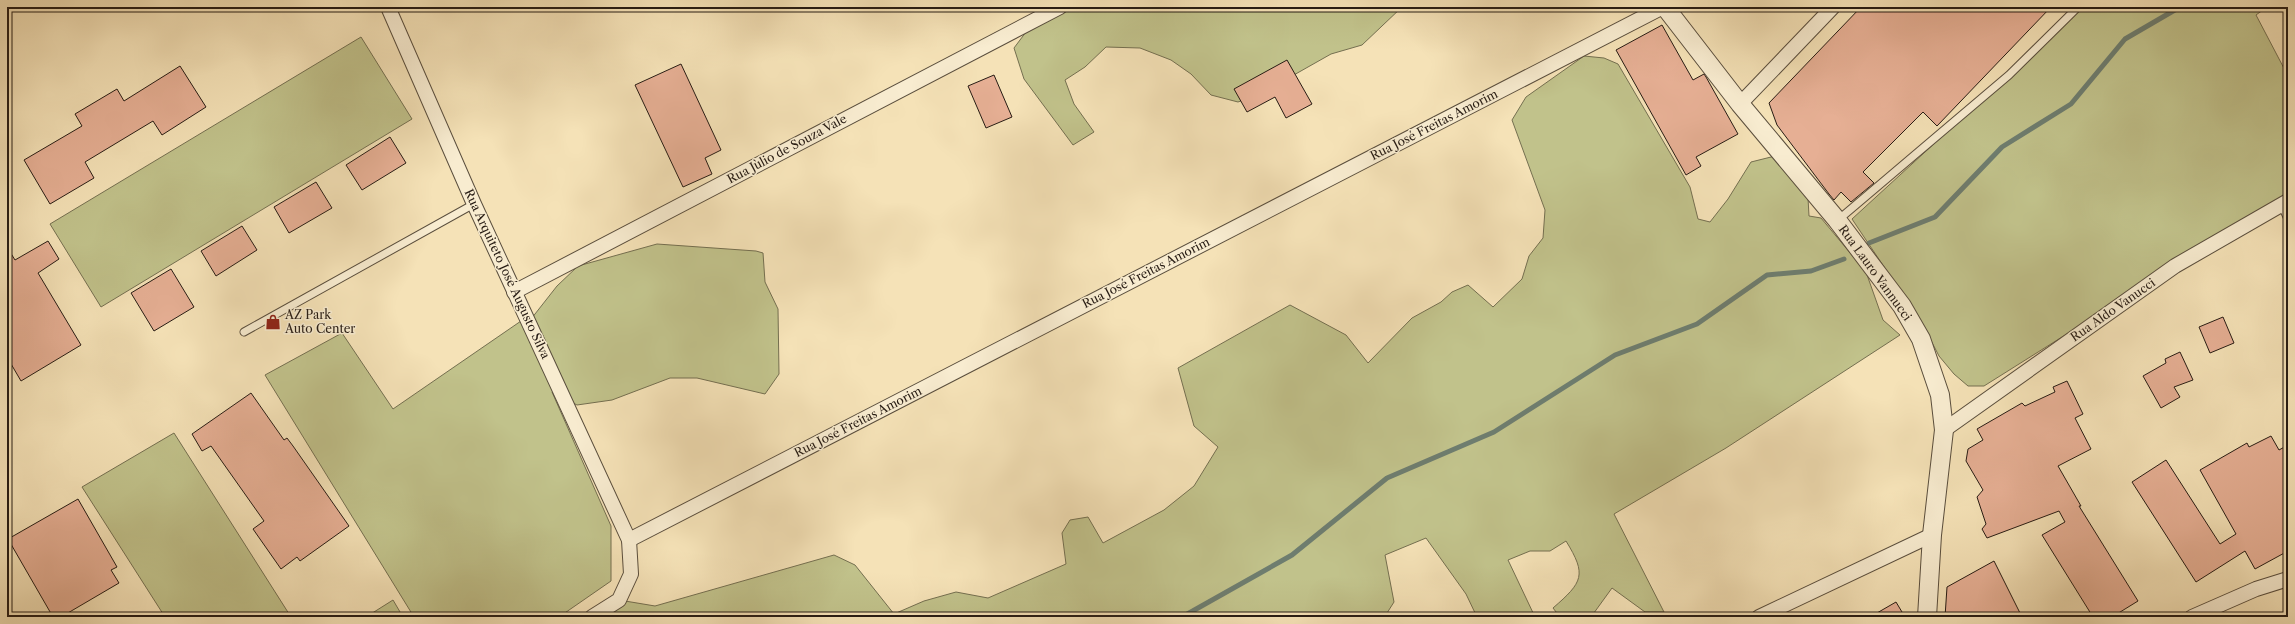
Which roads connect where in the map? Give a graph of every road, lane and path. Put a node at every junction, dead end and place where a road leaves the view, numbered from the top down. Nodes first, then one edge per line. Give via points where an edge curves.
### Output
1 (388, 7) edge
2 (1060, 7) edge
3 (1664, 7) edge
4 (1833, 7) edge
5 (2078, 7) edge
6 (1740, 104) junction
7 (2284, 202) edge
8 (474, 204) junction
9 (2288, 219) edge
10 (1837, 220) junction
11 (514, 292) junction
12 (244, 332) dead end
13 (1944, 430) junction
14 (1932, 536) junction
15 (629, 540) junction
16 (2288, 579) edge
17 (592, 617) edge
18 (1759, 617) edge
19 (1928, 617) edge
20 (2192, 617) edge

1 - 8 street, Rua Arquiteto José Augusto Silva
2 - 11 street, Rua Jùlio de Souza Vale
3 - 6 street, Rua Lauro Vannucci
3 - 15 street, Rua José Freitas Amorim
4 - 6 street
5 - 10 lane via 2009,75
6 - 10 street, Rua Lauro Vannucci
7 - 9 lane
7 - 13 street, Rua Aldo Vanucci via 2175,266
8 - 11 street, Rua Arquiteto José Augusto Silva
8 - 12 lane
10 - 13 street, Rua Lauro Vannucci via 1902,306 1921,339 1940,395
11 - 15 street, Rua Arquiteto José Augusto Silva
13 - 14 street, Rua Lauro Vannucci
14 - 18 street
14 - 19 street, Rua Lauro Vannucci
15 - 17 street via 631,574 619,600
16 - 20 street via 2256,589

